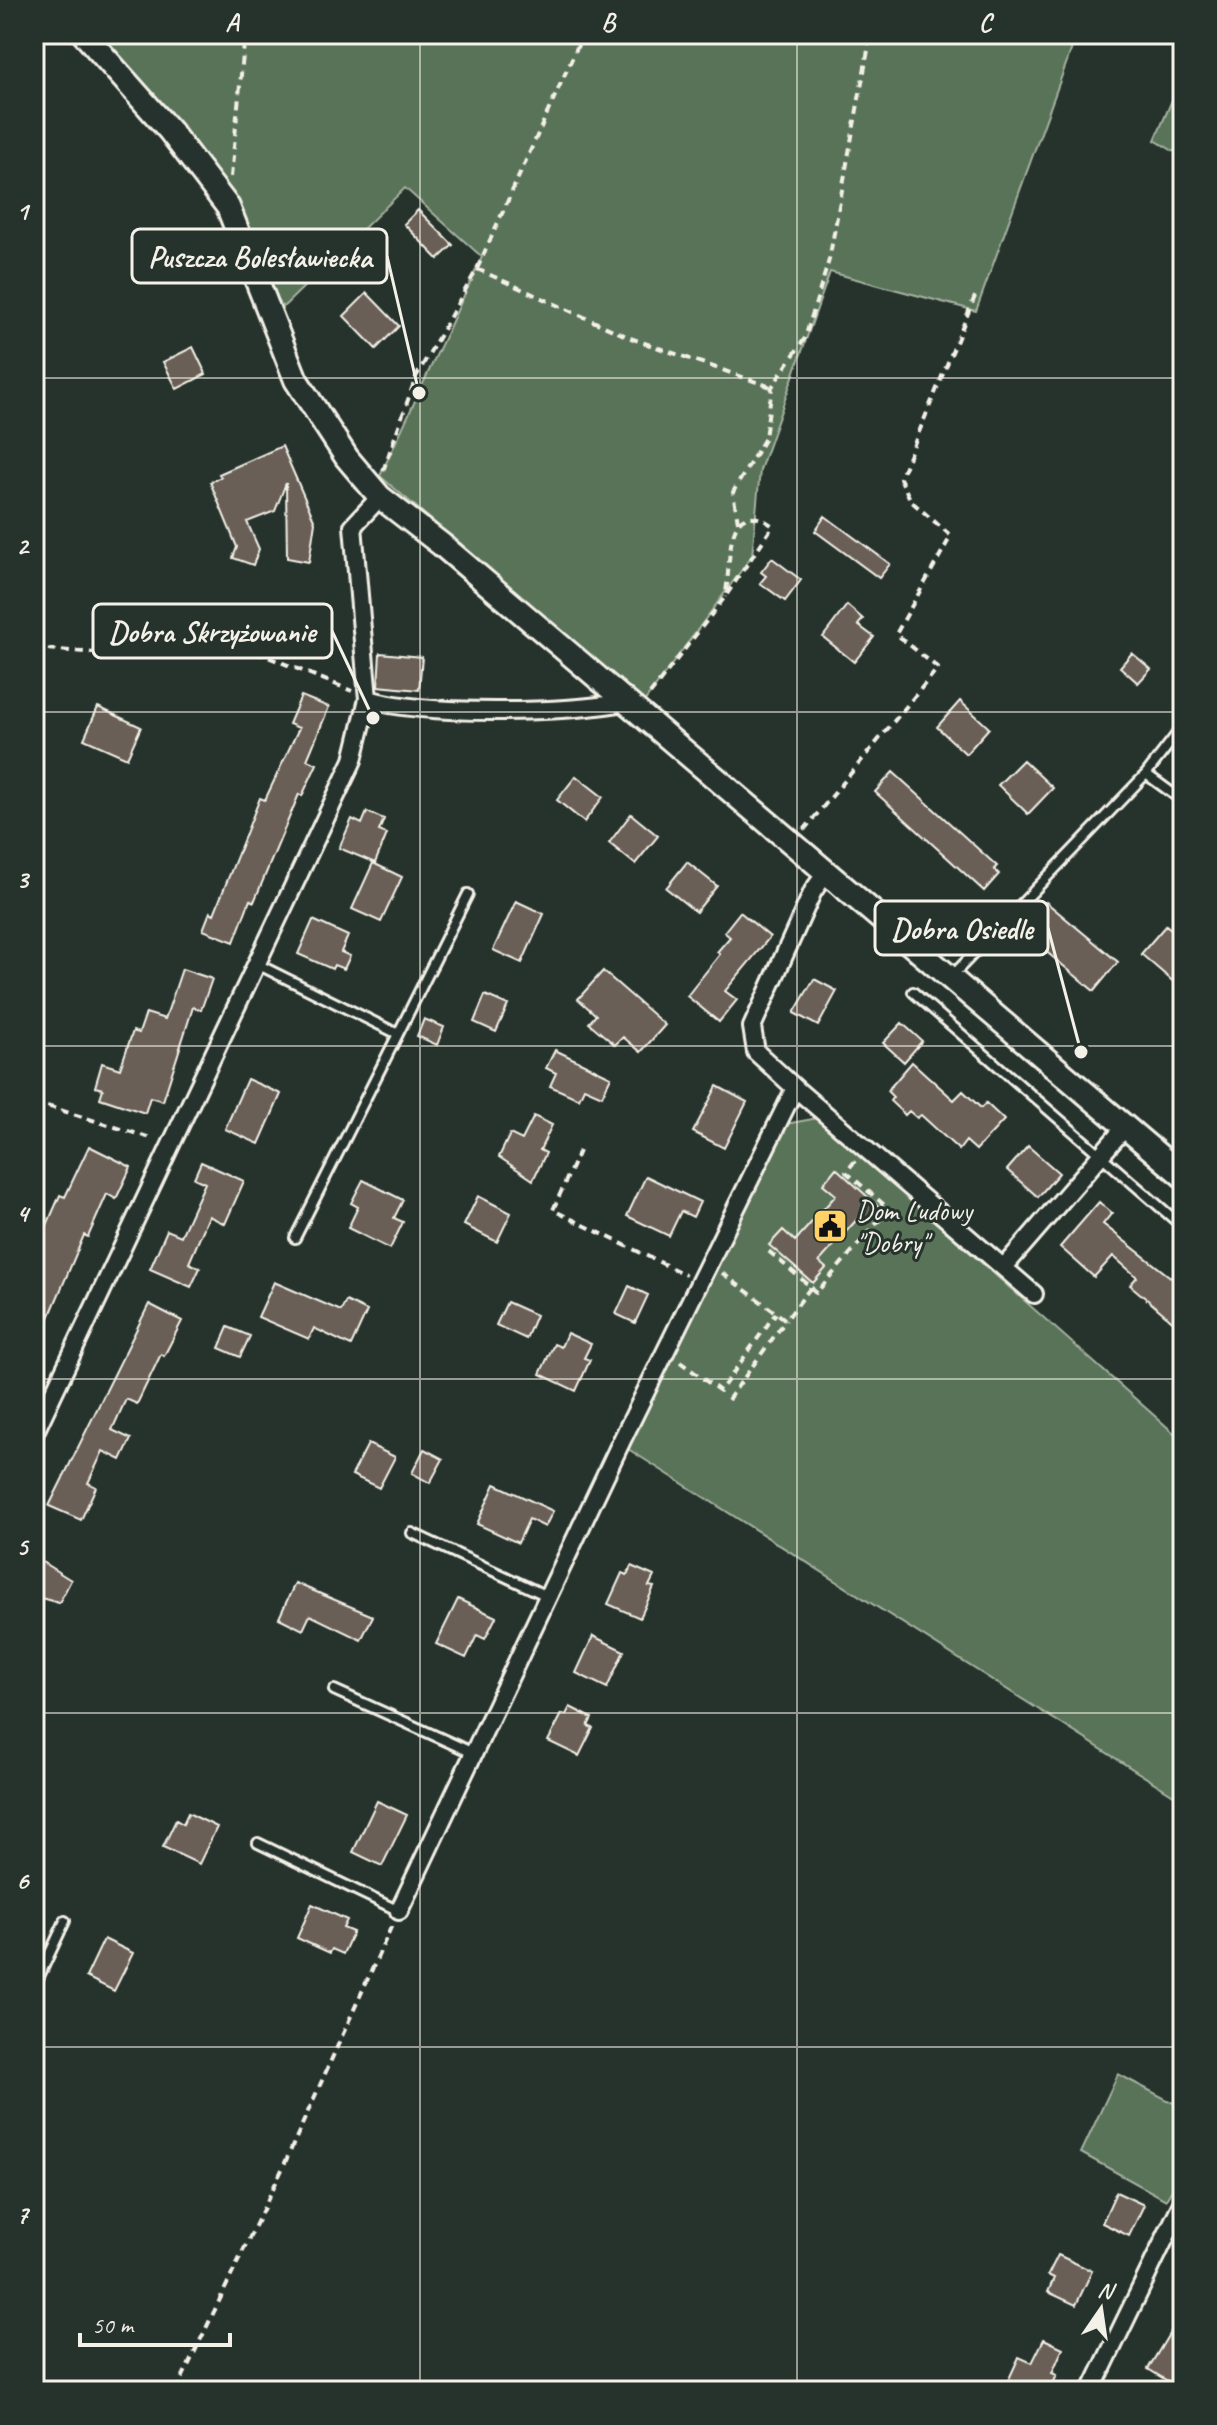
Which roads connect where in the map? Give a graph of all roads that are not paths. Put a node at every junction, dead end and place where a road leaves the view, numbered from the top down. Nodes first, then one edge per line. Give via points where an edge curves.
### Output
1 (84, 34) edge
2 (380, 497) junction
3 (368, 699) junction
4 (630, 707) junction
5 (1180, 730) dead end
6 (1146, 774) junction
7 (1183, 801) edge
8 (826, 873) junction
9 (468, 894) dead end
10 (257, 964) junction
11 (949, 979) junction
12 (913, 992) dead end
13 (398, 1034) junction
14 (795, 1088) junction
15 (1126, 1126) junction
16 (1101, 1156) junction
17 (1183, 1176) edge
18 (1183, 1227) edge
19 (295, 1238) dead end
20 (1004, 1267) junction
21 (1034, 1294) dead end
22 (34, 1434) edge
23 (412, 1533) dead end
24 (548, 1597) junction
25 (334, 1690) dead end
26 (473, 1753) junction
27 (258, 1843) dead end
28 (399, 1911) joint
29 (65, 1921) dead end
30 (34, 1987) edge
31 (1183, 2201) edge
32 (1091, 2391) edge

1 - 2 main road via 170,131 228,207 296,380 347,458
2 - 3 street via 353,526
2 - 4 main road
3 - 4 street via 474,709
3 - 10 street via 353,760
4 - 8 main road
5 - 6 lane
6 - 7 lane
6 - 11 lane
8 - 11 main road
8 - 14 street via 752,1027 756,1052
9 - 13 lane
10 - 13 lane
10 - 22 street
11 - 15 main road
12 - 16 lane
13 - 19 lane
14 - 20 street
14 - 24 street
15 - 16 street
15 - 17 main road
16 - 18 lane
16 - 20 street
20 - 21 street
23 - 24 lane
24 - 26 street
25 - 26 lane
26 - 28 street
27 - 28 lane
29 - 30 lane
31 - 32 street

